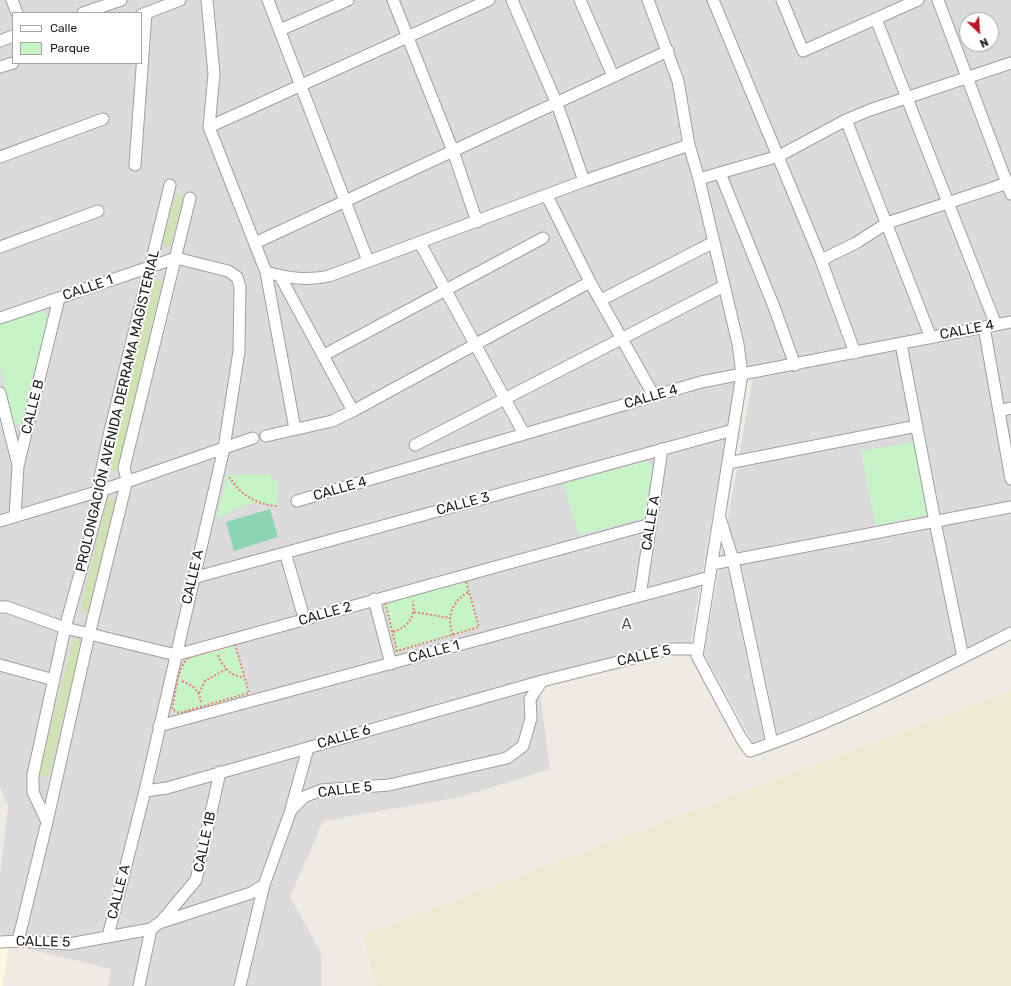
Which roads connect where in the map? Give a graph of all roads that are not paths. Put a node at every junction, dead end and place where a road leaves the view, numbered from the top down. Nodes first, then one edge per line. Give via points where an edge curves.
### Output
1 (12, 0) edge
2 (121, 0) edge
3 (180, 0) edge
4 (207, 0) edge
5 (268, 0) edge
6 (348, 0) edge
7 (393, 0) edge
8 (488, 0) edge
9 (512, 0) edge
10 (580, 0) edge
11 (648, 0) edge
12 (713, 0) edge
13 (782, 0) edge
14 (918, 0) edge
15 (938, 0) edge
16 (163, 3) edge
17 (99, 7) edge
18 (17, 12) edge
19 (86, 12) edge
20 (143, 14) edge
21 (876, 19) junction
22 (280, 30) junction
23 (142, 33) edge
24 (12, 36) edge
25 (408, 36) junction
26 (0, 41) edge
27 (668, 51) junction
28 (12, 63) edge
29 (1011, 63) edge
30 (140, 64) edge
31 (0, 67) edge
32 (614, 76) junction
33 (968, 78) junction
34 (301, 85) junction
35 (907, 97) junction
36 (556, 103) junction
37 (103, 119) dead end
38 (846, 120) junction
39 (209, 126) junction
40 (688, 145) junction
41 (453, 151) junction
42 (779, 156) junction
43 (0, 157) edge
44 (135, 166) dead end
45 (720, 173) junction
46 (699, 178) junction
47 (584, 181) junction
48 (1009, 182) edge
49 (170, 185) dead end
50 (1011, 194) edge
51 (547, 196) junction
52 (190, 198) dead end
53 (345, 201) junction
54 (947, 203) junction
55 (98, 210) dead end
56 (477, 222) junction
57 (887, 223) junction
58 (543, 238) dead end
59 (714, 242) junction
60 (255, 243) junction
61 (420, 243) junction
62 (0, 246) edge
63 (176, 258) junction
64 (821, 260) junction
65 (368, 261) junction
66 (151, 266) junction
67 (266, 272) junction
68 (280, 276) junction
69 (590, 282) junction
70 (724, 286) junction
71 (446, 289) junction
72 (59, 298) junction
73 (601, 300) junction
74 (0, 318) edge
75 (1011, 322) edge
76 (996, 325) junction
77 (984, 327) junction
78 (623, 338) junction
79 (931, 338) junction
80 (901, 344) junction
81 (476, 345) junction
82 (855, 353) junction
83 (324, 355) junction
84 (795, 365) junction
85 (742, 374) junction
86 (0, 393) edge
87 (654, 396) junction
88 (505, 400) junction
89 (1011, 408) edge
90 (353, 411) junction
91 (999, 411) junction
92 (917, 426) junction
93 (295, 429) junction
94 (733, 430) junction
95 (524, 434) junction
96 (266, 436) dead end
97 (253, 438) dead end
98 (416, 445) dead end
99 (224, 448) junction
100 (662, 449) junction
101 (728, 463) junction
102 (18, 466) junction
103 (1011, 479) edge
104 (127, 480) junction
105 (103, 490) junction
106 (297, 501) dead end
107 (1011, 507) edge
108 (15, 516) junction
109 (720, 516) junction
110 (0, 521) edge
111 (934, 522) junction
112 (651, 524) junction
113 (287, 559) dead end
114 (733, 560) junction
115 (712, 564) junction
116 (710, 577) junction
117 (192, 578) junction
118 (640, 596) junction
119 (374, 599) junction
120 (0, 607) edge
121 (302, 611) dead end
122 (66, 628) junction
123 (1011, 633) edge
124 (89, 635) junction
125 (698, 649) junction
126 (176, 655) junction
127 (963, 657) junction
128 (391, 664) junction
129 (0, 665) edge
130 (54, 680) junction
131 (542, 681) junction
132 (159, 726) junction
133 (772, 744) junction
134 (308, 748) junction
135 (220, 772) junction
136 (145, 791) junction
137 (291, 810) junction
138 (47, 822) junction
139 (264, 885) junction
140 (155, 926) junction
141 (108, 936) junction
142 (18, 941) junction
143 (0, 942) edge
144 (138, 986) edge
145 (240, 986) edge

1 - 18 street
2 - 17 street
3 - 16 street
4 - 39 street via 214,74
5 - 22 street
6 - 22 street
7 - 25 street
8 - 25 street
9 - 36 street
10 - 32 street
11 - 27 street
12 - 42 street
13 - 21 street via 803,51
14 - 21 street
15 - 33 street
16 - 20 street
17 - 19 street
20 - 23 street
21 - 35 street
22 - 34 street
24 - 26 street
25 - 34 street
25 - 41 street
27 - 32 street
27 - 40 street via 678,81
28 - 31 street
29 - 33 street
30 - 44 street
32 - 36 street
33 - 35 street
33 - 48 street
34 - 39 street
34 - 53 street
35 - 38 street
35 - 54 street
36 - 41 street
36 - 47 street
37 - 43 street
38 - 42 street
38 - 57 street
39 - 60 street
40 - 46 street
40 - 47 street
41 - 53 street
41 - 56 street
42 - 45 street
42 - 64 street
45 - 46 street
45 - 84 street
46 - 59 street
47 - 51 street
48 - 50 street
48 - 54 street
49 - 66 street, PROLONGACIÓN AVENIDA DERRAMA MAGISTERIAL
51 - 56 street
51 - 69 street
52 - 63 street, PROLONGACIÓN AVENIDA DERRAMA MAGISTERIAL
53 - 60 street
53 - 65 street
54 - 57 street
54 - 76 street
55 - 62 street
56 - 61 street
57 - 64 street via 856,243
57 - 79 street
58 - 71 street
59 - 70 street
59 - 73 street
60 - 67 street
61 - 65 street
61 - 71 street
63 - 66 street, CALLE 1
63 - 99 street, CALLE A via 228,272 237,277 240,287 239,351
63 - 104 street, PROLONGACIÓN AVENIDA DERRAMA MAGISTERIAL via 124,468
64 - 82 street
65 - 68 street via 329,276 313,279
66 - 72 street, CALLE 1
66 - 105 street, PROLONGACIÓN AVENIDA DERRAMA MAGISTERIAL via 108,439 100,478
67 - 68 street
67 - 93 street
68 - 83 street
69 - 73 street
69 - 81 street
70 - 78 street
70 - 85 street via 738,344
71 - 81 street
71 - 83 street
72 - 74 street, CALLE 1
72 - 102 street, CALLE B
73 - 78 street
75 - 76 street, CALLE 4
76 - 77 street, CALLE 4
77 - 79 street, CALLE 4
77 - 91 street
78 - 87 street
78 - 88 street
79 - 80 street, CALLE 4
80 - 82 street, CALLE 4
80 - 92 street
81 - 88 street
81 - 90 street
82 - 84 street, CALLE 4
83 - 90 street
84 - 85 street, CALLE 4
85 - 87 street, CALLE 4 via 701,382
85 - 94 street
86 - 102 street
87 - 95 street, CALLE 4
88 - 95 street
88 - 98 street
89 - 91 street
90 - 93 street via 332,420
91 - 103 street
92 - 101 street
92 - 111 street
93 - 96 street
94 - 100 street, CALLE 3
94 - 101 street
95 - 106 street, CALLE 4
97 - 99 street
99 - 104 street
99 - 117 street, CALLE A
100 - 112 street, CALLE A
100 - 117 street, CALLE 3
101 - 109 street
102 - 108 street, CALLE B
104 - 105 street
104 - 124 street, PROLONGACIÓN AVENIDA DERRAMA MAGISTERIAL
105 - 108 street
105 - 122 street, PROLONGACIÓN AVENIDA DERRAMA MAGISTERIAL
107 - 111 street
108 - 110 street
109 - 114 street
109 - 115 street
111 - 114 street
111 - 127 street
112 - 118 street, CALLE A
112 - 119 street, CALLE 2
113 - 121 street
114 - 115 street
114 - 133 street
115 - 116 street
116 - 118 street, CALLE 1
116 - 125 street
117 - 126 street, CALLE A
118 - 128 street, CALLE 1
119 - 126 street, CALLE 2
119 - 128 street
120 - 122 street, CALLE 2 via 7,607
122 - 124 street, CALLE 2
122 - 130 street, PROLONGACIÓN AVENIDA DERRAMA MAGISTERIAL
123 - 127 street
124 - 126 street, CALLE 2
124 - 138 street, PROLONGACIÓN AVENIDA DERRAMA MAGISTERIAL
125 - 131 street, CALLE 5 via 670,649
125 - 133 street via 697,656 750,751
126 - 132 street, CALLE A
127 - 133 street via 910,685
128 - 132 street, CALLE 1
129 - 130 street
130 - 138 street, PROLONGACIÓN AVENIDA DERRAMA MAGISTERIAL via 33,775 33,792
131 - 134 street, CALLE 6
131 - 137 street, CALLE 5 via 530,699 531,718 523,746 507,758 389,785 321,790 304,798
132 - 136 street, CALLE A
134 - 135 street, CALLE 6
134 - 137 street
135 - 136 street, CALLE 6 via 167,788
135 - 140 street, CALLE 1B via 196,880
136 - 141 street, CALLE A
137 - 139 street, CALLE 5
138 - 142 street, PROLONGACIÓN AVENIDA DERRAMA MAGISTERIAL
139 - 140 street, CALLE 5 via 251,893
139 - 145 street
140 - 141 street, CALLE 5
140 - 144 street
141 - 142 street, CALLE 5 via 69,944
142 - 143 street, CALLE 5

